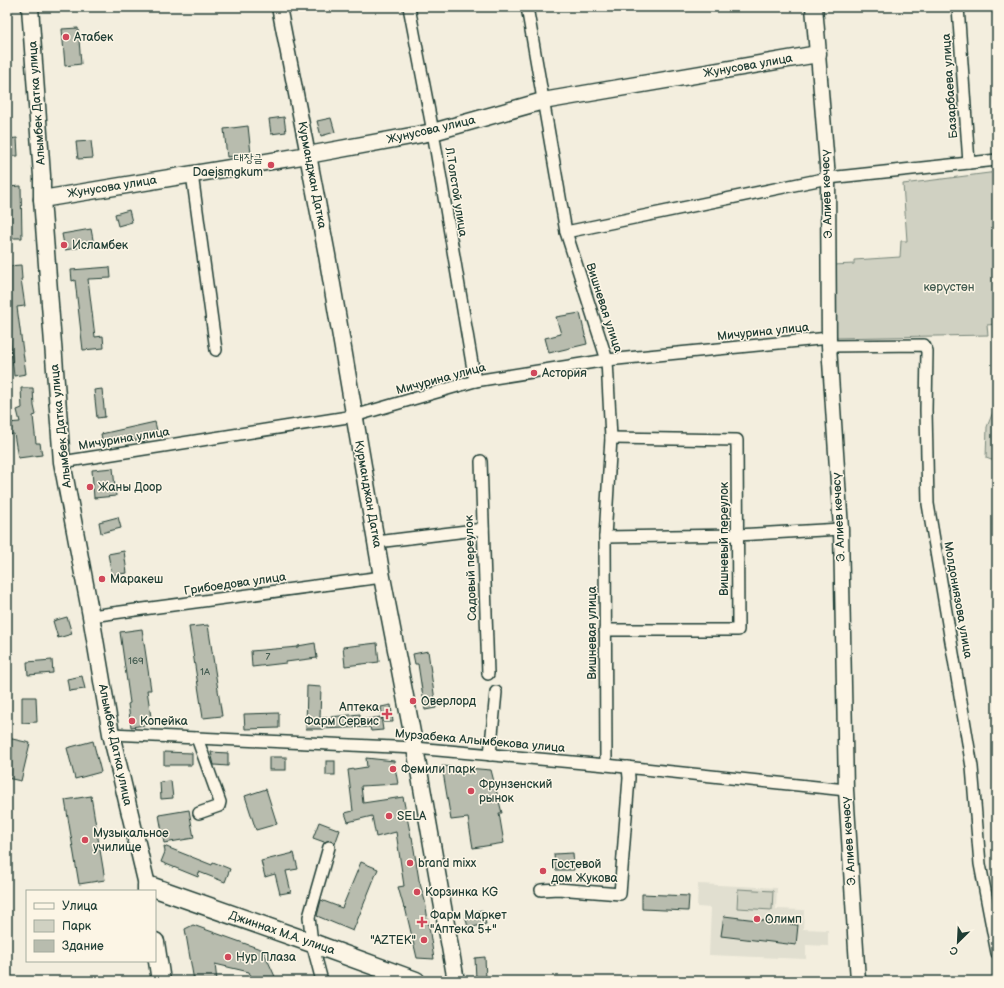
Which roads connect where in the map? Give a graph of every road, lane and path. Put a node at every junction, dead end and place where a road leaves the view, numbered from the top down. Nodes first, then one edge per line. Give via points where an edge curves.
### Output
1 (32, 7) edge
2 (279, 7) edge
3 (409, 7) edge
4 (527, 7) edge
5 (814, 7) edge
6 (958, 7) edge
7 (818, 54) junction
8 (543, 101) junction
9 (433, 132) junction
10 (308, 155) junction
11 (997, 160) edge
12 (968, 163) junction
13 (192, 174) junction
14 (828, 178) junction
15 (42, 198) junction
16 (566, 232) junction
17 (829, 342) junction
18 (216, 350) dead end
19 (607, 360) junction
20 (474, 381) junction
21 (354, 416) junction
22 (611, 438) junction
23 (481, 461) dead end
24 (62, 462) junction
25 (483, 529) junction
26 (841, 529) junction
27 (737, 535) junction
28 (605, 537) junction
29 (377, 542) junction
30 (382, 577) junction
31 (91, 616) junction
32 (605, 630) junction
33 (488, 674) dead end
34 (496, 692) dead end
35 (111, 734) junction
36 (197, 738) junction
37 (415, 748) junction
38 (490, 755) junction
39 (606, 765) junction
40 (628, 767) junction
41 (846, 790) junction
42 (199, 813) dead end
43 (329, 847) dead end
44 (147, 888) edge
45 (541, 890) dead end
46 (156, 891) edge
47 (312, 943) junction
48 (156, 948) edge
49 (997, 953) edge
50 (161, 981) edge
51 (322, 981) edge
52 (416, 981) edge
53 (456, 981) edge
54 (858, 981) edge

1 - 15 main road, Алымбек Датка улица
2 - 10 street, Курманджан Датка
3 - 9 street, Л.Толстой улица
4 - 8 street, Вишневая улица
5 - 7 main road
6 - 12 street, Базарбаева улица
7 - 8 main road, Жунусова улица
7 - 14 street, Э. Алиев көчөсү
8 - 9 main road, Жунусова улица
8 - 16 street, Вишневая улица
9 - 10 main road, Жунусова улица
9 - 20 street, Л.Толстой улица
10 - 13 main road, Жунусова улица
10 - 21 main road, Курманджан Датка
11 - 12 street
12 - 14 street
13 - 15 main road, Жунусова улица
13 - 18 street
14 - 16 street
14 - 17 street, Э. Алиев көчөсү
15 - 24 main road, Алымбек Датка улица
16 - 19 street, Вишневая улица
17 - 19 street, Мичурина улица
17 - 26 street, Э. Алиев көчөсү
17 - 49 street, Молдониязова улица via 924,345 927,351 928,504 972,767 980,864
19 - 20 street, Мичурина улица
19 - 22 street, Вишневая улица
20 - 21 street, Мичурина улица
21 - 24 street, Мичурина улица
21 - 29 main road, Курманджан Датка
22 - 27 street, Вишневый переулок via 737,440
22 - 28 street, Вишневая улица
23 - 25 street, Садовый переулок
24 - 31 main road, Алымбек Датка улица
25 - 29 street
25 - 33 street, Садовый переулок
26 - 27 street
26 - 41 street, Э. Алиев көчөсү
27 - 28 street
27 - 32 street, Вишневый переулок via 738,630
28 - 32 street, Вишневая улица
29 - 30 main road, Курманджан Датка
30 - 31 street, Грибоедова улица
30 - 37 main road, Курманджан Датка
31 - 35 main road, Алымбек Датка улица
32 - 39 street, Вишневая улица
34 - 38 street
35 - 36 street, Мурзабека Алымбекова улица
35 - 44 main road, Алымбек Датка улица
36 - 37 street, Мурзабека Алымбекова улица
36 - 42 street via 220,802 215,809
37 - 38 street, Мурзабека Алымбекова улица
37 - 53 main road, Курманджан Датка
38 - 39 street, Мурзабека Алымбекова улица
39 - 40 street, Мурзабека Алымбекова улица
40 - 41 street, Мурзабека Алымбекова улица
40 - 45 street via 620,894
41 - 54 street, Э. Алиев көчөсү
43 - 47 street via 309,917
46 - 47 main road, Джиннах М.А. улица
47 - 51 street
47 - 52 main road, Джиннах М.А. улица
48 - 50 main road

